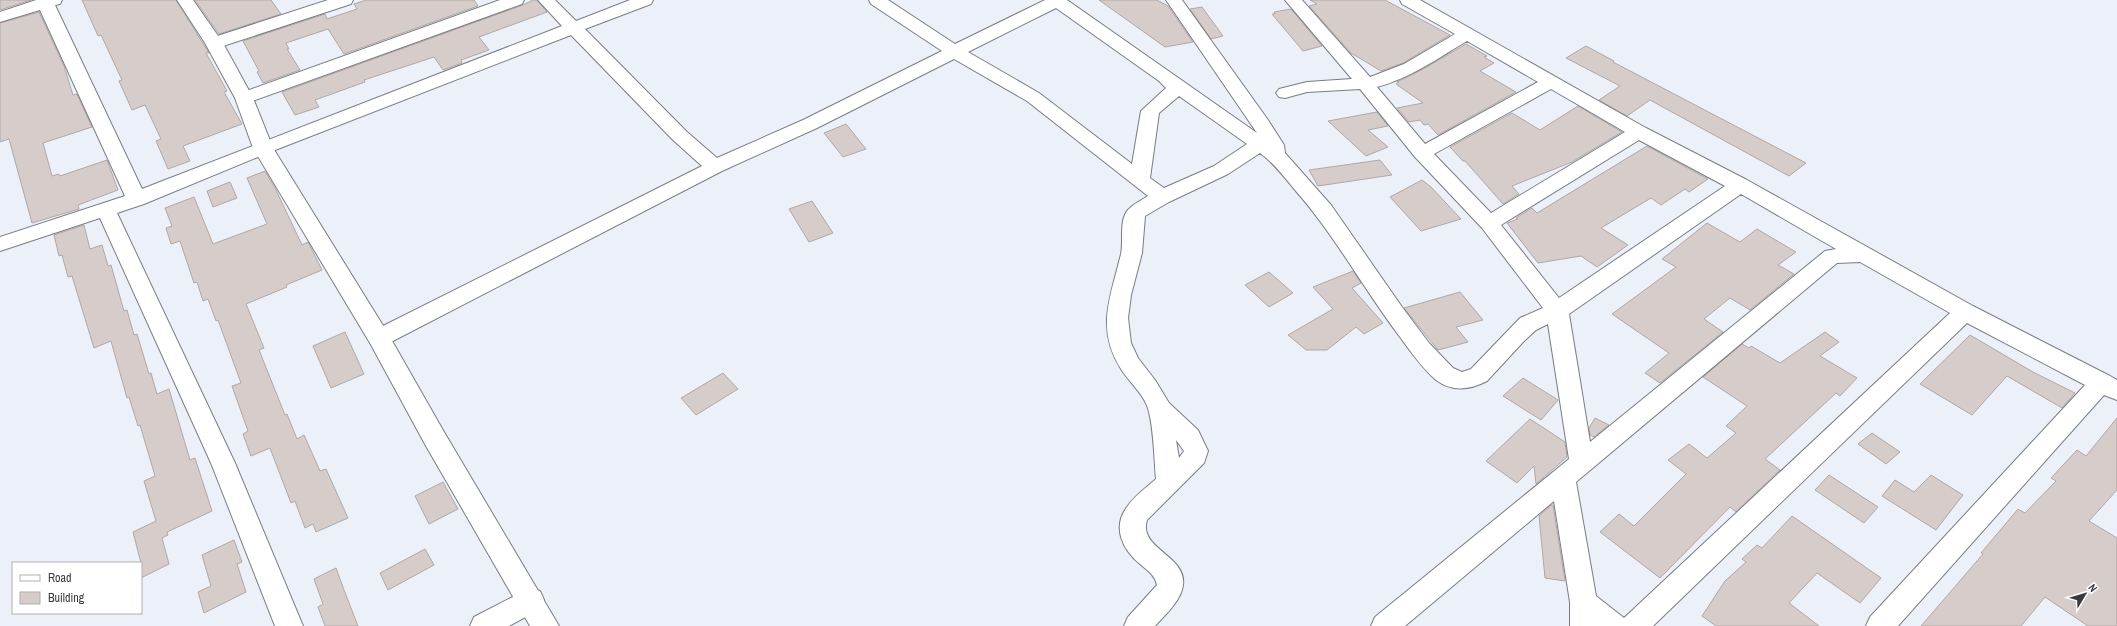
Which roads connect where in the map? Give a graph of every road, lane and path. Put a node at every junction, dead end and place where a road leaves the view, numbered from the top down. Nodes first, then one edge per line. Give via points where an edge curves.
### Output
1 (185, 0) edge
2 (345, 0) edge
3 (516, 0) edge
4 (546, 0) edge
5 (645, 0) edge
6 (877, 0) edge
7 (1057, 0) edge
8 (1174, 0) edge
9 (1293, 0) edge
10 (1408, 0) edge
11 (48, 1) edge
12 (0, 17) edge
13 (573, 27) junction
14 (1467, 34) junction
15 (214, 43) junction
16 (955, 52) junction
17 (1164, 76) junction
18 (1551, 82) junction
19 (1365, 83) junction
20 (1285, 93) dead end
21 (244, 98) junction
22 (1639, 132) junction
23 (263, 148) junction
24 (1268, 150) junction
25 (1422, 153) junction
26 (715, 166) junction
27 (1135, 175) junction
28 (1740, 185) junction
29 (1162, 197) junction
30 (137, 199) junction
31 (106, 210) junction
32 (1136, 213) junction
33 (1489, 223) junction
34 (2, 237) edge
35 (1830, 246) junction
36 (1557, 311) junction
37 (1965, 312) junction
38 (379, 338) junction
39 (2109, 387) edge
40 (1572, 471) junction
41 (530, 600) junction
42 (1584, 614) edge
43 (289, 626) edge
44 (484, 626) edge
45 (545, 626) edge
46 (1138, 626) edge
47 (1385, 626) edge
48 (1614, 626) edge
49 (1634, 626) edge
50 (1880, 626) edge

1 - 15 street
2 - 15 street
3 - 21 street
4 - 13 street
5 - 13 street
6 - 16 street
7 - 16 street
7 - 17 street
8 - 24 street via 1261,124 1274,145
9 - 19 street
10 - 14 street
11 - 12 street
11 - 30 street
13 - 23 street
13 - 26 street via 680,136
14 - 18 street
14 - 19 street via 1392,76
15 - 21 street
16 - 26 street via 810,124
16 - 27 street via 1033,97
17 - 24 street
17 - 27 street via 1176,89 1150,112
18 - 22 street
18 - 25 street
19 - 20 street via 1313,86
19 - 25 street
21 - 23 street
22 - 28 street
22 - 33 street
23 - 30 street
23 - 38 street
24 - 29 street
24 - 36 street via 1324,210 1421,350 1438,369 1451,378 1466,381 1479,375 1528,324
25 - 33 street
26 - 38 street
27 - 29 street
27 - 32 street via 1139,196
28 - 35 street
28 - 36 street
29 - 32 street
30 - 31 street
31 - 34 street
31 - 43 street via 223,463
32 - 46 street via 1132,253 1120,295 1118,332 1124,354 1161,410 1169,481 1136,514 1131,528 1134,539 1170,578 1170,586
33 - 36 street
35 - 37 street via 1862,255
35 - 40 street
36 - 40 street
37 - 39 street
37 - 49 street
38 - 41 street
39 - 50 street
40 - 42 street
40 - 47 street
41 - 44 street
41 - 45 street
42 - 48 street

